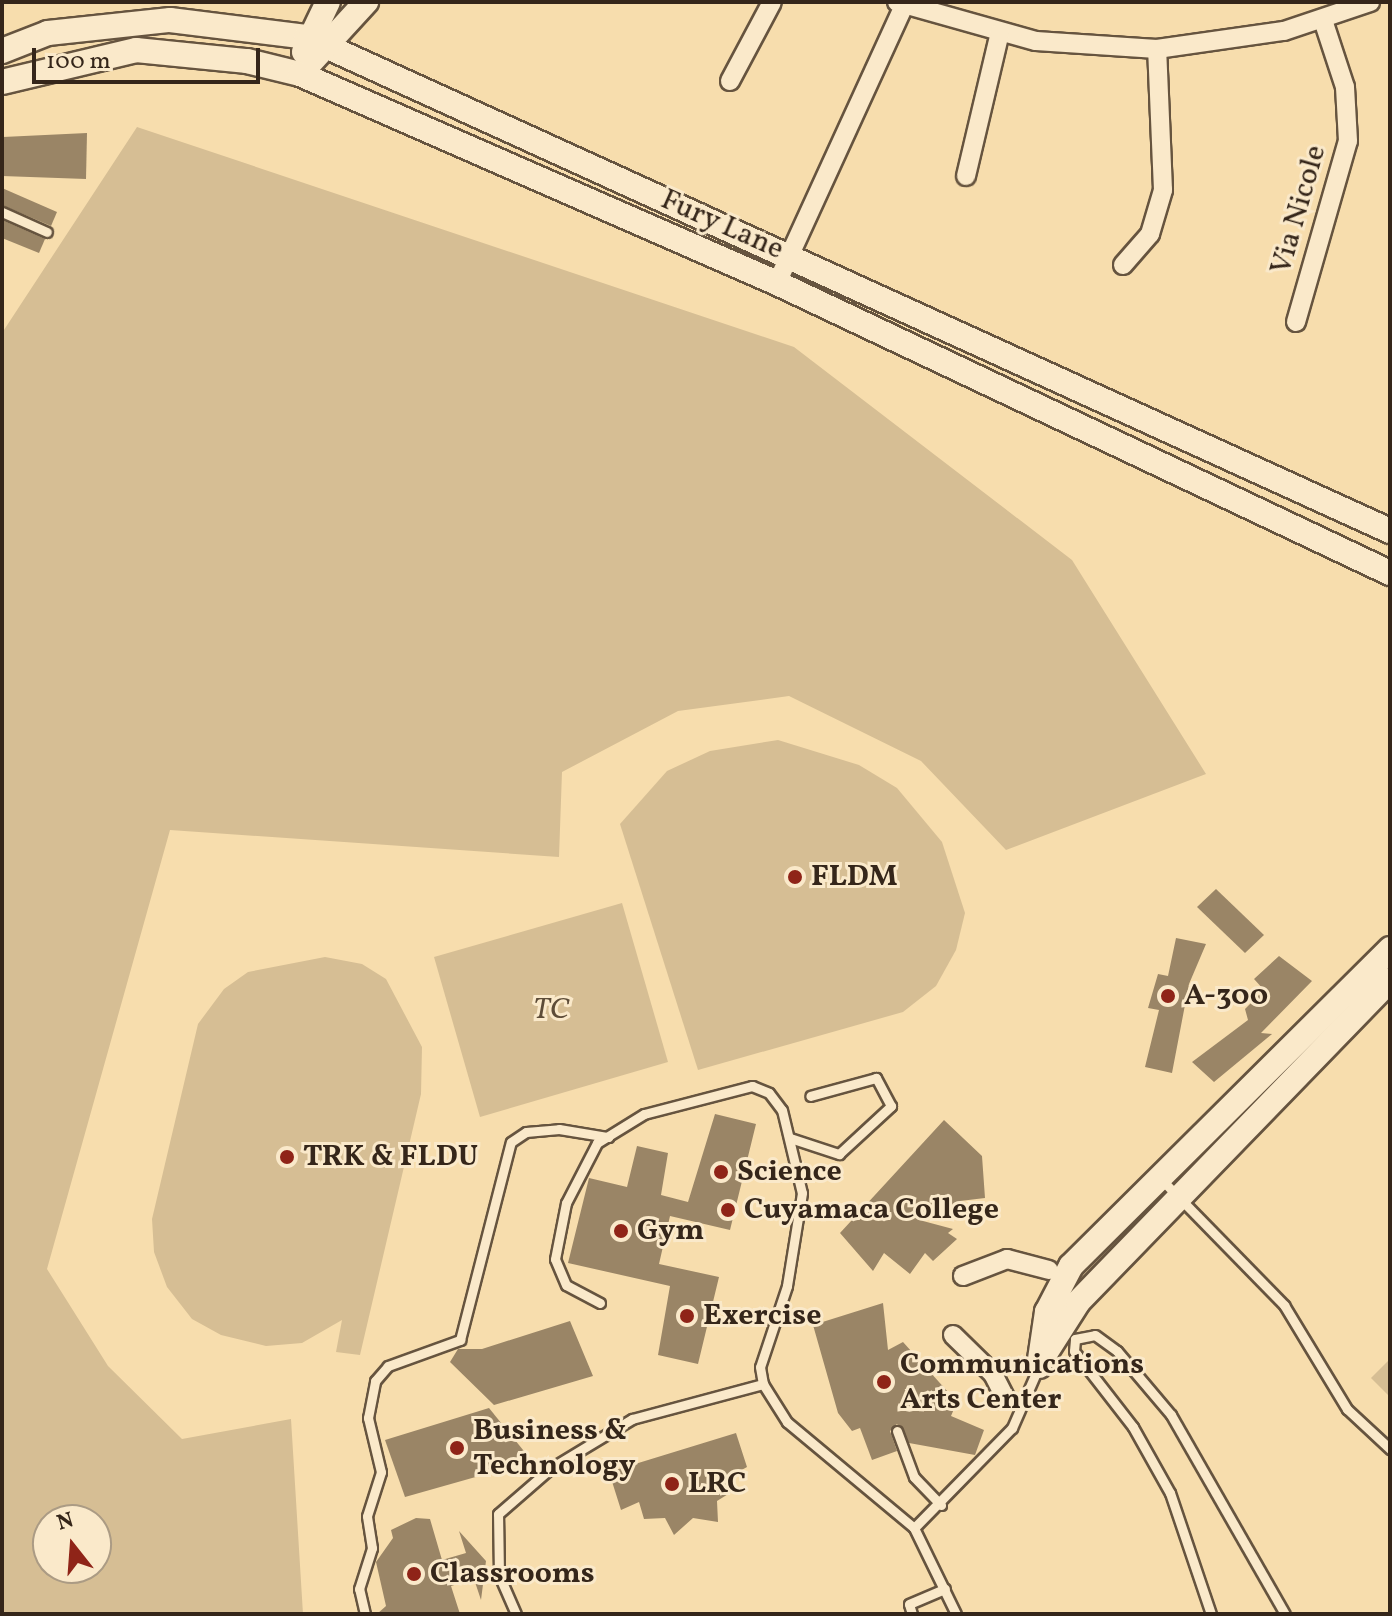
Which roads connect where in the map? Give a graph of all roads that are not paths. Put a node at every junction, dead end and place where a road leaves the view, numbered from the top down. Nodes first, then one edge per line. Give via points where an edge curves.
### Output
1 (328, 2) edge
2 (366, 2) edge
3 (772, 2) edge
4 (1370, 2) edge
5 (900, 4) edge
6 (1323, 20) junction
7 (1000, 32) junction
8 (317, 41) junction
9 (1157, 49) junction
10 (2, 51) edge
11 (300, 74) junction
12 (730, 81) dead end
13 (2, 82) edge
14 (966, 176) dead end
15 (2, 212) edge
16 (47, 232) dead end
17 (790, 252) junction
18 (1123, 265) dead end
19 (777, 283) junction
20 (1296, 322) dead end
21 (1390, 531) edge
22 (1390, 573) edge
23 (1390, 949) edge
24 (1390, 980) edge
25 (810, 1096) dead end
26 (608, 1137) junction
27 (790, 1138) junction
28 (1202, 1143) junction
29 (1162, 1180) junction
30 (1181, 1198) junction
31 (1049, 1270) dead end
32 (963, 1276) dead end
33 (600, 1303) dead end
34 (953, 1335) dead end
35 (1039, 1366) junction
36 (763, 1384) junction
37 (1006, 1399) dead end
38 (897, 1431) dead end
39 (1390, 1449) edge
40 (941, 1505) junction
41 (914, 1528) junction
42 (945, 1589) junction
43 (365, 1614) edge
44 (516, 1614) edge
45 (912, 1614) edge
46 (956, 1614) edge
47 (1211, 1614) edge
48 (1285, 1614) edge

1 - 8 main road
2 - 8 main road
3 - 12 street
4 - 6 street
5 - 7 street
5 - 17 street
6 - 9 street
6 - 20 street, Via Nicole via 1345,87 1348,141
7 - 9 street
7 - 14 street
8 - 10 main road, Fury Lane via 170,20 48,33
8 - 11 main road
8 - 17 main road, Fury Lane
9 - 18 street via 1163,190 1150,234
11 - 13 main road, Fury Lane via 136,50
11 - 19 main road, Fury Lane
15 - 16 lane
17 - 19 street
17 - 21 main road, Fury Lane
19 - 22 main road, Fury Lane
23 - 28 main road
24 - 30 main road
25 - 27 lane via 876,1078 891,1106 839,1154
26 - 27 lane via 644,1114 752,1086 782,1110
26 - 33 lane via 578,1173 555,1259 566,1285
26 - 43 lane via 559,1129 526,1132 511,1142 460,1340 388,1366 375,1381 368,1418 381,1472 367,1516 372,1548 359,1589
27 - 36 lane via 802,1193 800,1226 760,1367
28 - 29 main road
28 - 30 main road via 1180,1180
29 - 30 lane
29 - 35 main road via 1099,1234 1055,1288 1037,1346
30 - 35 main road via 1078,1302
30 - 39 lane via 1284,1305 1347,1409
31 - 32 street via 1007,1259
34 - 37 street via 993,1374
35 - 40 lane via 1012,1428
36 - 41 lane via 787,1422
36 - 44 lane via 632,1419 551,1468 498,1514 499,1575
38 - 40 lane via 914,1477
40 - 41 lane
41 - 42 lane
42 - 45 lane via 909,1604
42 - 46 lane
47 - 48 lane via 1170,1493 1133,1427 1074,1351 1075,1339 1095,1335 1117,1351 1171,1415

